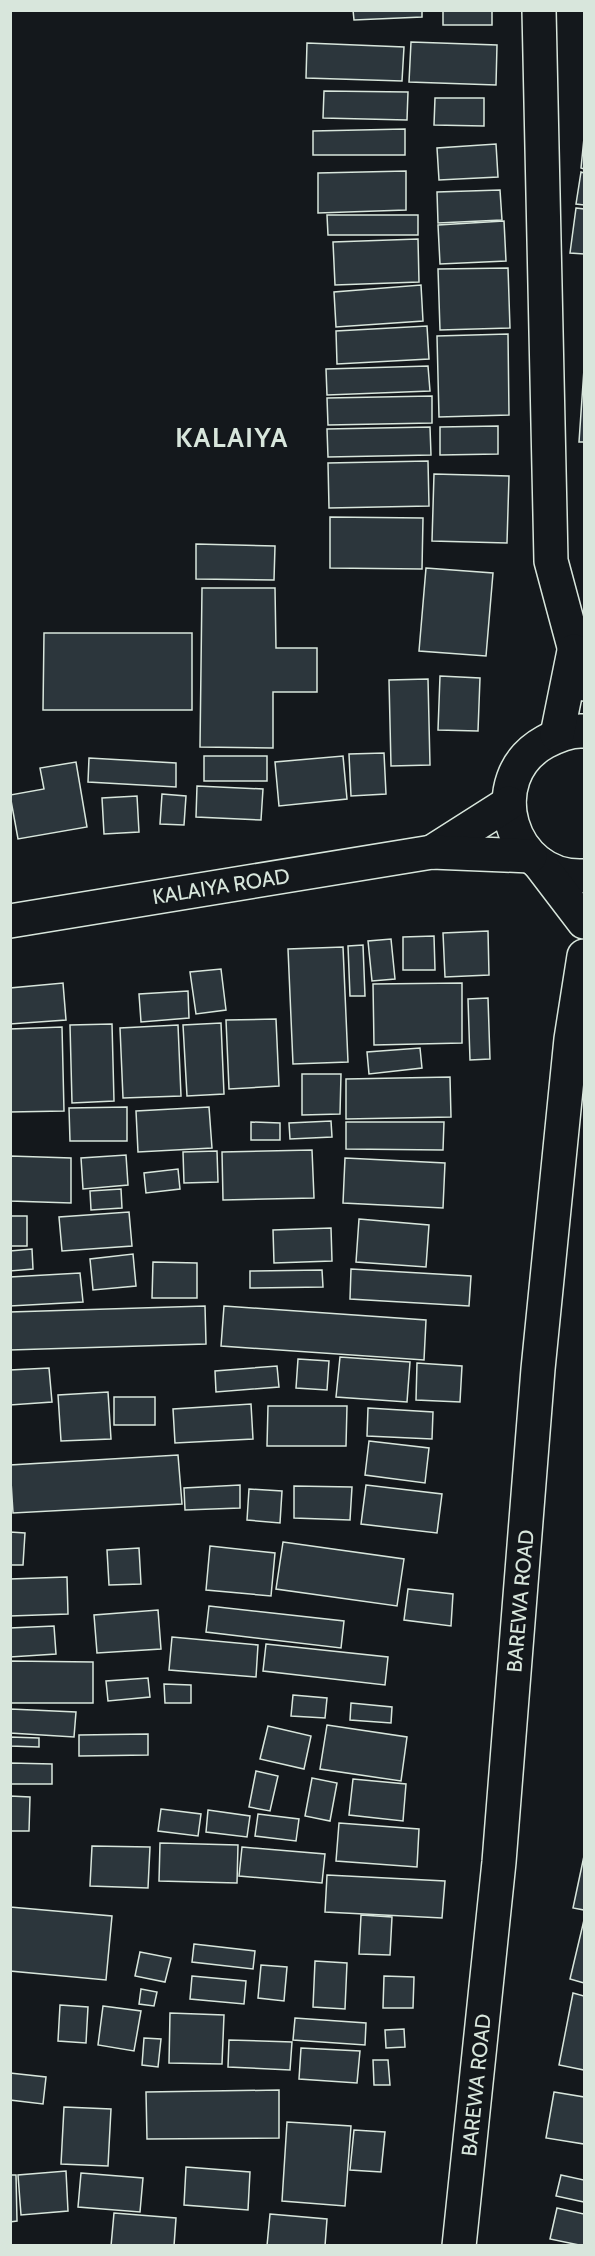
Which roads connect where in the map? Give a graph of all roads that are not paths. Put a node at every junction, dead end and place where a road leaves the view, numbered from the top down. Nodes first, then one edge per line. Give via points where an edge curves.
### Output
1 (539, 10) edge
2 (575, 646) junction
3 (585, 684) edge
4 (571, 733) edge
5 (509, 803) junction
6 (432, 852) junction
7 (534, 859) junction
8 (585, 876) edge
9 (10, 921) edge
10 (585, 922) edge
11 (585, 956) edge
12 (459, 2246) edge

1 - 2 main road via 551,561
2 - 3 main road
2 - 4 main road
4 - 5 main road via 537,746 522,762 512,781
5 - 6 main road
5 - 7 main road via 510,822 518,840
6 - 7 main road
6 - 9 main road, KALAIYA ROAD
7 - 8 main road via 556,873
7 - 10 main road
11 - 12 main road, BAREWA ROAD via 571,1039 540,1358 500,1862

